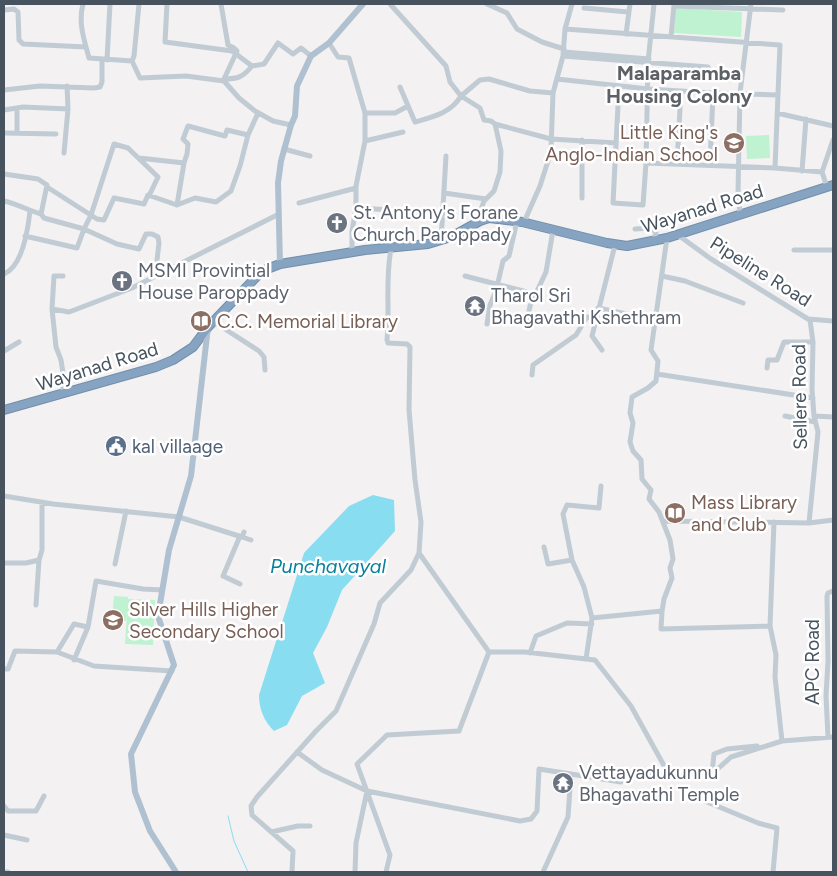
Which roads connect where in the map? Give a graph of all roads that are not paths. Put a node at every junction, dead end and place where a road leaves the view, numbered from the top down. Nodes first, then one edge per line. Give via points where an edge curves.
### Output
1 (82, 4) edge
2 (110, 4) edge
3 (139, 4) edge
4 (167, 4) edge
5 (221, 4) edge
6 (363, 4) edge
7 (390, 4) edge
8 (487, 4) edge
9 (572, 4) edge
10 (630, 4) edge
11 (654, 4) edge
12 (674, 5) edge
13 (751, 7) edge
14 (584, 8) dead end
15 (4, 10) edge
16 (784, 10) dead end
17 (628, 12) junction
18 (565, 29) junction
19 (626, 34) junction
20 (651, 36) junction
21 (671, 37) junction
22 (329, 43) junction
23 (747, 43) junction
24 (86, 47) junction
25 (564, 52) junction
26 (236, 54) junction
27 (311, 56) junction
28 (105, 60) junction
29 (649, 60) junction
30 (132, 61) junction
31 (252, 66) junction
32 (708, 67) dead end
33 (556, 78) junction
34 (224, 80) junction
35 (67, 86) junction
36 (619, 86) junction
37 (400, 87) dead end
38 (648, 89) junction
39 (4, 90) edge
40 (681, 91) junction
41 (553, 93) junction
42 (713, 93) junction
43 (740, 93) junction
44 (778, 95) junction
45 (461, 96) junction
46 (408, 106) junction
47 (18, 108) junction
48 (68, 109) junction
49 (4, 110) edge
50 (258, 113) junction
51 (365, 113) junction
52 (777, 113) junction
53 (806, 119) junction
54 (495, 124) junction
55 (290, 125) junction
56 (833, 126) edge
57 (402, 132) dead end
58 (4, 133) edge
59 (17, 133) junction
60 (56, 134) dead end
61 (248, 135) junction
62 (551, 139) junction
63 (582, 140) junction
64 (833, 140) edge
65 (365, 141) junction
66 (616, 143) junction
67 (284, 149) junction
68 (64, 153) dead end
69 (310, 156) dead end
70 (446, 156) dead end
71 (138, 158) junction
72 (184, 163) junction
73 (646, 163) junction
74 (677, 164) junction
75 (710, 166) junction
76 (739, 168) junction
77 (775, 168) junction
78 (802, 171) junction
79 (822, 172) junction
80 (4, 174) edge
81 (830, 186) edge
82 (46, 187) junction
83 (356, 188) junction
84 (444, 192) junction
85 (149, 196) junction
86 (582, 198) dead end
87 (486, 199) junction
88 (4, 201) edge
89 (299, 203) dead end
90 (177, 205) junction
91 (356, 208) junction
92 (411, 210) dead end
93 (30, 211) junction
94 (41, 214) junction
95 (279, 214) junction
96 (740, 214) junction
97 (91, 215) junction
98 (521, 222) junction
99 (476, 223) junction
100 (84, 229) junction
101 (635, 229) dead end
102 (554, 230) junction
103 (678, 234) junction
104 (25, 236) junction
105 (667, 238) junction
106 (441, 241) junction
107 (654, 241) junction
108 (615, 245) junction
109 (391, 249) junction
110 (794, 250) dead end
111 (833, 250) edge
112 (352, 252) junction
113 (280, 264) junction
114 (4, 274) edge
115 (162, 274) junction
116 (63, 276) dead end
117 (465, 276) dead end
118 (662, 276) junction
119 (498, 284) junction
120 (535, 294) junction
121 (743, 303) dead end
122 (598, 308) junction
123 (52, 309) junction
124 (595, 318) junction
125 (655, 320) junction
126 (810, 320) junction
127 (833, 321) edge
128 (527, 322) dead end
129 (487, 324) dead end
130 (211, 325) junction
131 (19, 342) dead end
132 (813, 342) junction
133 (602, 350) dead end
134 (4, 351) edge
135 (767, 368) dead end
136 (266, 370) dead end
137 (657, 374) junction
138 (532, 375) dead end
139 (63, 393) junction
140 (813, 398) junction
141 (4, 410) edge
142 (785, 416) dead end
143 (833, 417) edge
144 (814, 419) junction
145 (601, 486) dead end
146 (4, 496) edge
147 (42, 503) junction
148 (126, 511) junction
149 (179, 517) junction
150 (833, 520) edge
151 (663, 521) junction
152 (774, 522) junction
153 (809, 523) junction
154 (242, 535) junction
155 (251, 540) dead end
156 (544, 547) dead end
157 (419, 553) junction
158 (39, 560) junction
159 (572, 560) junction
160 (4, 563) edge
161 (115, 564) dead end
162 (240, 584) dead end
163 (162, 590) junction
164 (833, 591) edge
165 (36, 605) dead end
166 (662, 611) junction
167 (592, 621) junction
168 (770, 626) junction
169 (88, 627) junction
170 (831, 645) edge
171 (57, 652) junction
172 (489, 652) junction
173 (530, 653) junction
174 (586, 659) junction
175 (74, 660) junction
176 (4, 669) edge
177 (172, 671) junction
178 (830, 737) edge
179 (782, 740) junction
180 (766, 746) junction
181 (297, 752) junction
182 (570, 774) junction
183 (712, 774) junction
184 (666, 775) junction
185 (367, 791) junction
186 (44, 796) dead end
187 (700, 799) dead end
188 (4, 806) edge
189 (310, 826) dead end
190 (271, 832) junction
191 (4, 835) edge
192 (27, 840) dead end
193 (4, 872) edge
194 (8, 872) edge
195 (176, 872) edge
196 (292, 872) edge
197 (355, 872) edge
198 (386, 872) edge
199 (542, 872) edge
200 (773, 872) edge

1 - 24 street via 80,16
2 - 28 street
3 - 30 street
4 - 26 street via 165,42
5 - 26 street via 228,45 236,49
6 - 22 main road
7 - 45 street via 446,66 450,82
8 - 25 street via 507,13 517,30
9 - 18 street
10 - 17 street
11 - 20 street
12 - 13 street
12 - 21 street
13 - 16 street
13 - 23 street
14 - 17 street
15 - 24 street via 18,12 23,44
17 - 19 street
18 - 19 street
18 - 25 street
19 - 20 street
20 - 21 street
20 - 29 street
21 - 23 street
22 - 27 main road
22 - 51 street via 338,57 349,58
23 - 43 street
23 - 44 street via 780,45
24 - 28 street via 89,58
25 - 29 street
25 - 33 street
26 - 31 street
26 - 34 street
27 - 31 street via 301,48 293,54 278,43 264,64
27 - 55 main road via 297,86 295,116
28 - 30 street
28 - 35 street via 100,86
29 - 32 street
29 - 38 street
30 - 34 street via 140,78 186,76
31 - 34 street via 244,75
33 - 36 street
33 - 41 street
34 - 50 street
35 - 39 street
35 - 48 street
36 - 38 street
36 - 66 street
37 - 46 street
38 - 40 street
38 - 73 street
40 - 42 street
40 - 74 street
41 - 45 street via 530,92 489,79 480,80
41 - 62 street
42 - 43 street
42 - 75 street
43 - 44 street
43 - 76 street
44 - 52 street
45 - 46 street via 457,103 439,115 415,122
45 - 54 street via 480,108 484,120
46 - 51 street via 396,113
47 - 48 street
47 - 49 street
47 - 59 street
48 - 68 street
50 - 55 street
50 - 61 street
51 - 65 street
52 - 53 street
52 - 77 street
53 - 56 street
53 - 78 street
54 - 62 street
54 - 87 street via 501,151 500,172 494,191
55 - 67 main road
57 - 65 street
58 - 59 street
59 - 60 street
61 - 72 street via 228,130 225,136 188,126 183,139 188,144
61 - 90 street via 231,191 216,202 195,198
62 - 63 street
62 - 98 street via 540,186
63 - 66 street
63 - 86 street
64 - 79 street
65 - 83 street
66 - 73 street via 613,203 643,205
67 - 69 street
67 - 95 main road via 278,183
70 - 84 street
71 - 72 street
71 - 85 street via 158,178
71 - 97 street via 128,148 114,144
72 - 90 street
73 - 74 street
74 - 75 street
75 - 76 street
76 - 77 street
76 - 96 street
77 - 78 street
78 - 79 street
79 - 81 street
80 - 82 street via 38,179
81 - 96 highway, Wayanad Road
82 - 94 street
82 - 97 street
83 - 89 street
83 - 91 street
84 - 87 street
84 - 106 street
85 - 90 street
85 - 97 street via 144,204 114,198 104,220
87 - 99 street
88 - 93 street
91 - 92 street
91 - 112 street
93 - 94 street
93 - 104 street
94 - 100 street via 44,218
95 - 113 main road
95 - 115 street
96 - 103 highway, Wayanad Road
97 - 100 street
98 - 99 highway, Wayanad Road via 489,218
98 - 102 highway, Wayanad Road
98 - 119 street via 509,256 503,261
99 - 106 highway, Wayanad Road
100 - 104 street via 77,248
100 - 115 street via 139,249 146,234 158,237 157,260
101 - 107 street via 650,228 656,232
102 - 108 highway, Wayanad Road
102 - 120 street via 546,272
103 - 105 highway, Wayanad Road
103 - 126 street, Pipeline Road via 711,259
104 - 114 street via 20,258
105 - 107 highway, Wayanad Road
105 - 118 street
106 - 109 highway, Wayanad Road
107 - 108 highway, Wayanad Road
108 - 122 street
109 - 112 highway, Wayanad Road
109 - 157 street via 387,340 388,343 410,346 409,410 421,522
110 - 111 street
112 - 113 highway, Wayanad Road
113 - 130 highway, Wayanad Road via 262,271
115 - 123 street via 69,312
116 - 123 street via 54,276
117 - 119 street
118 - 121 street via 685,281
118 - 125 street
119 - 120 street
119 - 129 street
120 - 128 street
122 - 124 street
122 - 125 street
123 - 139 street via 63,373
124 - 133 street via 592,336
124 - 138 street via 587,317 576,335 534,365
125 - 137 street via 651,350 658,361
126 - 127 street, Pipeline Road
126 - 132 street, Sellere Road
130 - 136 street via 259,351 264,357
130 - 139 highway, Wayanad Road via 192,346 173,360
130 - 149 main road via 191,476
131 - 134 street
132 - 135 street via 784,342 777,360 768,360
132 - 140 street, Sellere Road
137 - 140 street
137 - 151 street via 656,381 632,397 630,442 640,460 642,479 651,490 649,499
139 - 141 highway, Wayanad Road
140 - 144 street, Sellere Road
142 - 144 street
143 - 144 street
144 - 153 street, Sellere Road via 818,432
145 - 159 street via 599,508 567,505 563,514
146 - 147 street
147 - 148 street
147 - 158 street
148 - 149 street
148 - 161 street
149 - 154 street
149 - 163 main road
150 - 153 street
151 - 152 street
151 - 166 street via 673,559 670,568 672,578
152 - 153 street
152 - 168 street
154 - 155 street
154 - 162 street via 222,576
156 - 159 street via 548,564
157 - 172 street
157 - 181 street via 411,570 380,603 336,711
158 - 160 street
158 - 165 street
159 - 167 street via 584,586
163 - 169 street via 96,581
163 - 177 main road via 158,616 174,665
164 - 170 street, APC Road via 828,593
166 - 167 street
166 - 168 street via 662,629
167 - 173 street via 567,623 536,636
167 - 174 street
168 - 179 street via 776,655 775,677
169 - 171 street via 74,624
169 - 175 street
170 - 178 street, APC Road via 826,696
171 - 175 street
171 - 176 street via 15,652 8,669
172 - 173 street
172 - 185 street via 459,731 387,735 357,764
173 - 174 street
174 - 184 street via 595,660 631,706 667,771
175 - 177 street via 94,666
177 - 195 main road via 131,754 135,792 150,831
178 - 179 street
179 - 180 street
180 - 183 street via 731,757
180 - 183 street via 727,749 714,754
181 - 185 street via 322,770
181 - 190 street via 251,806 252,815
182 - 184 street via 621,782 623,773
182 - 185 street via 539,769 537,811 531,819 520,821
182 - 199 street via 568,818
183 - 184 street
185 - 197 street via 356,843
185 - 198 street via 390,854
186 - 188 street via 36,811 8,811
187 - 200 street via 777,828
189 - 190 street
190 - 196 street via 293,851
191 - 192 street
193 - 194 street

